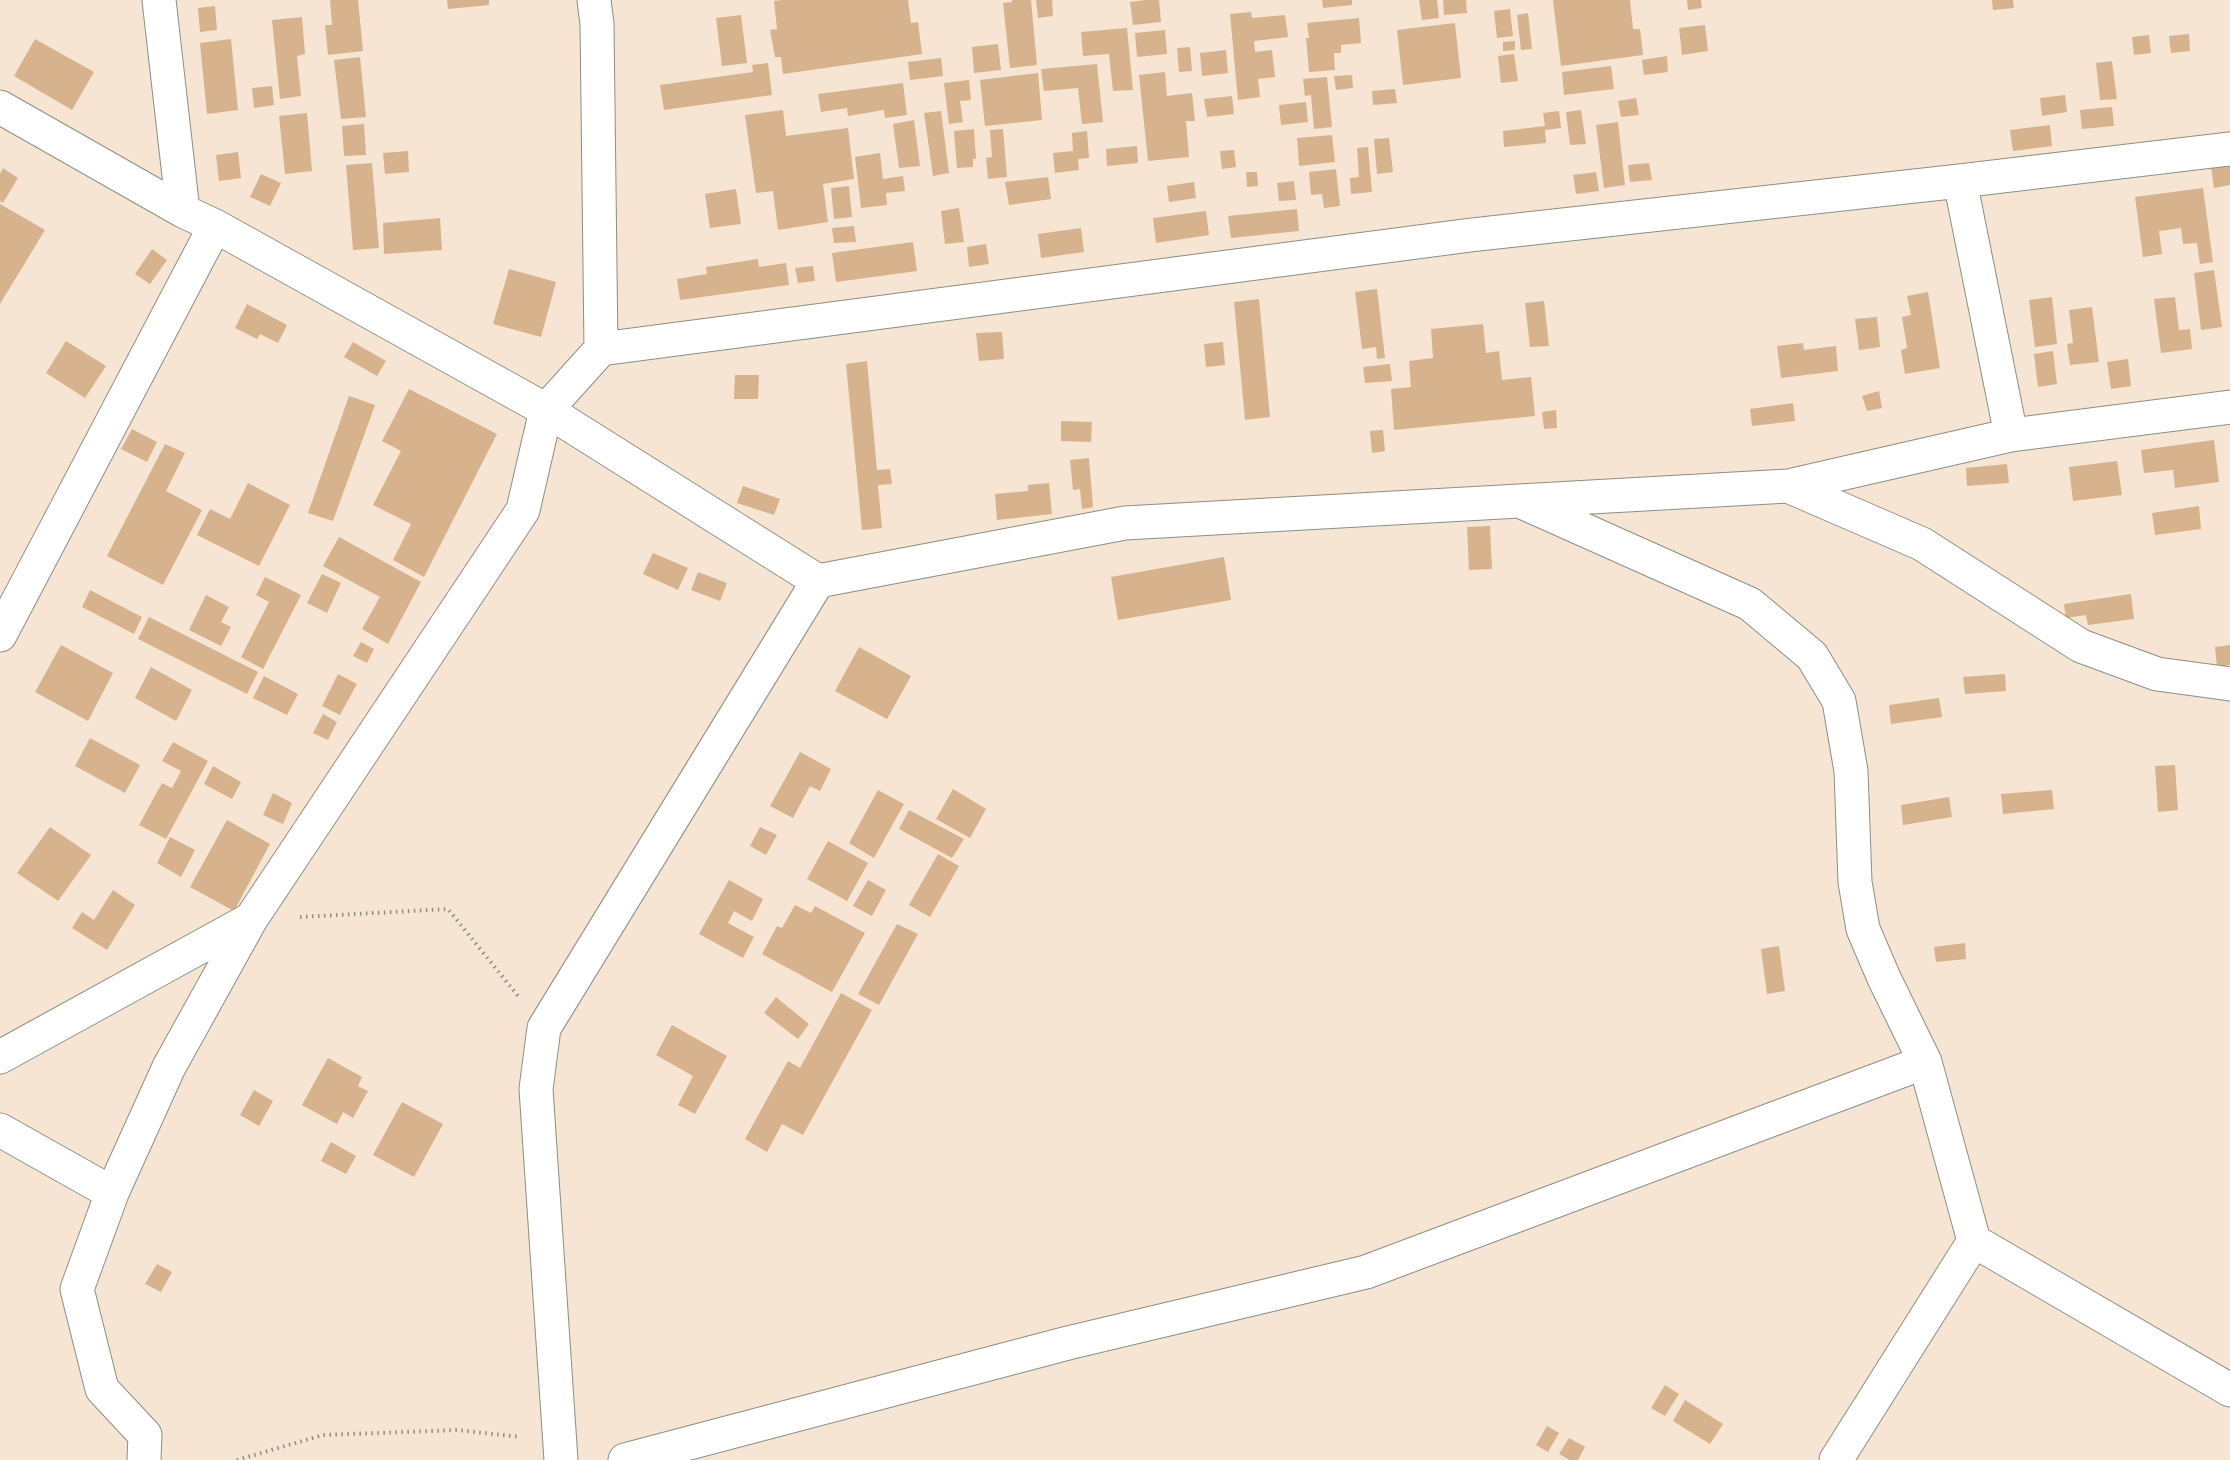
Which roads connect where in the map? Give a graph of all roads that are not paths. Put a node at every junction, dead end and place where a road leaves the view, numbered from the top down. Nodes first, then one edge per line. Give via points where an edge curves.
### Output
1 (159, 0) edge
2 (594, 0) edge
3 (0, 107) edge
4 (2230, 149) edge
5 (1960, 181) junction
6 (183, 211) junction
7 (215, 226) junction
8 (601, 349) junction
9 (2230, 407) edge
10 (546, 410) junction
11 (2011, 435) junction
12 (1788, 486) junction
13 (1519, 501) junction
14 (818, 581) junction
15 (0, 635) edge
16 (2230, 684) edge
17 (251, 919) junction
18 (0, 1057) edge
19 (1925, 1062) junction
20 (0, 1130) edge
21 (112, 1193) junction
22 (1974, 1242) junction
23 (2230, 1390) edge
24 (561, 1450) edge
25 (144, 1460) edge
26 (625, 1460) edge
27 (1836, 1460) edge

1 - 6 street
2 - 8 street
3 - 6 street
4 - 5 street
5 - 8 street via 1471,235
5 - 11 street
6 - 7 street
7 - 10 street
7 - 15 street
8 - 10 street
9 - 11 street
10 - 14 street
10 - 17 street via 523,510
11 - 12 street
12 - 13 street
12 - 16 street via 1922,544 2081,646 2157,674
13 - 14 street via 1125,523
13 - 19 street via 1750,604 1812,656 1839,701 1851,771 1855,882 1863,929
14 - 24 street via 543,1028 536,1089
17 - 18 street
17 - 21 street via 169,1067
19 - 22 street
19 - 26 street via 1366,1272 1068,1343
20 - 21 street
21 - 25 street via 77,1289 102,1389 145,1436
22 - 23 street
22 - 27 street

